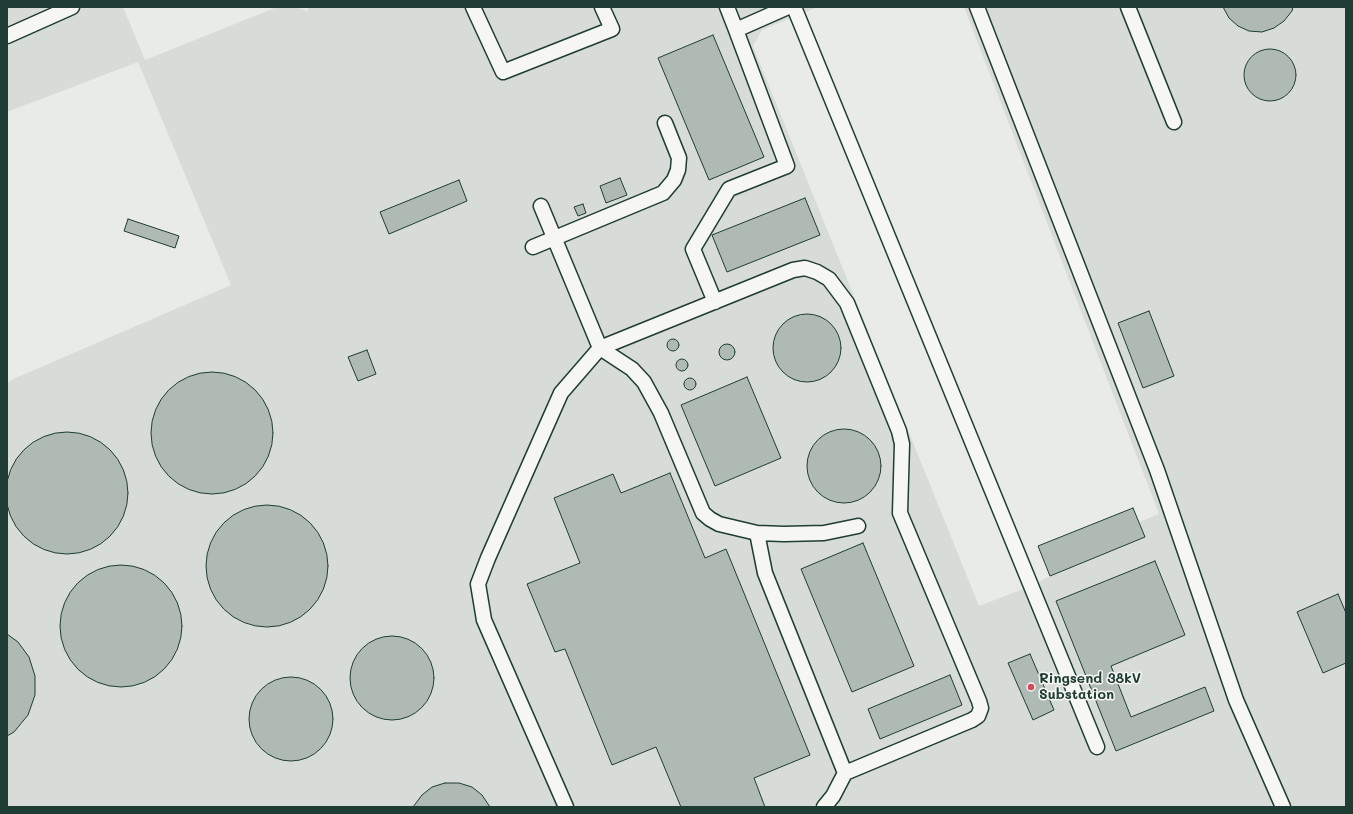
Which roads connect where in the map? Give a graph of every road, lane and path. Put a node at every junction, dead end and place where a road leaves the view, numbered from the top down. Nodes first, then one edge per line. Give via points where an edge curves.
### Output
1 (72, 7) edge
2 (473, 7) edge
3 (602, 7) edge
4 (727, 7) edge
5 (788, 7) edge
6 (794, 7) edge
7 (977, 7) edge
8 (1128, 7) edge
9 (736, 30) junction
10 (7, 36) edge
11 (1174, 122) dead end
12 (664, 123) dead end
13 (541, 206) dead end
14 (555, 238) junction
15 (533, 247) dead end
16 (715, 302) junction
17 (600, 348) junction
18 (858, 526) dead end
19 (757, 533) junction
20 (1097, 747) dead end
21 (845, 773) junction
22 (566, 807) edge
23 (824, 807) edge
24 (1283, 807) edge

1 - 10 lane
2 - 3 lane via 503,72 612,29
4 - 9 lane
5 - 9 lane
6 - 20 lane
7 - 24 lane via 1157,470 1236,700
8 - 11 lane
9 - 16 lane via 787,166 729,189 693,249
12 - 14 lane via 679,158 674,180 663,193
13 - 14 lane
14 - 15 lane
14 - 17 lane
16 - 17 lane
16 - 21 lane via 793,270 805,268 829,279 847,303 899,431 902,444 900,513 981,708 978,716 972,720
17 - 19 lane via 632,369 644,382 661,413 703,513 719,524
17 - 22 lane via 561,394 478,584 484,620
18 - 19 lane via 824,533
19 - 21 lane via 765,573
21 - 23 lane

